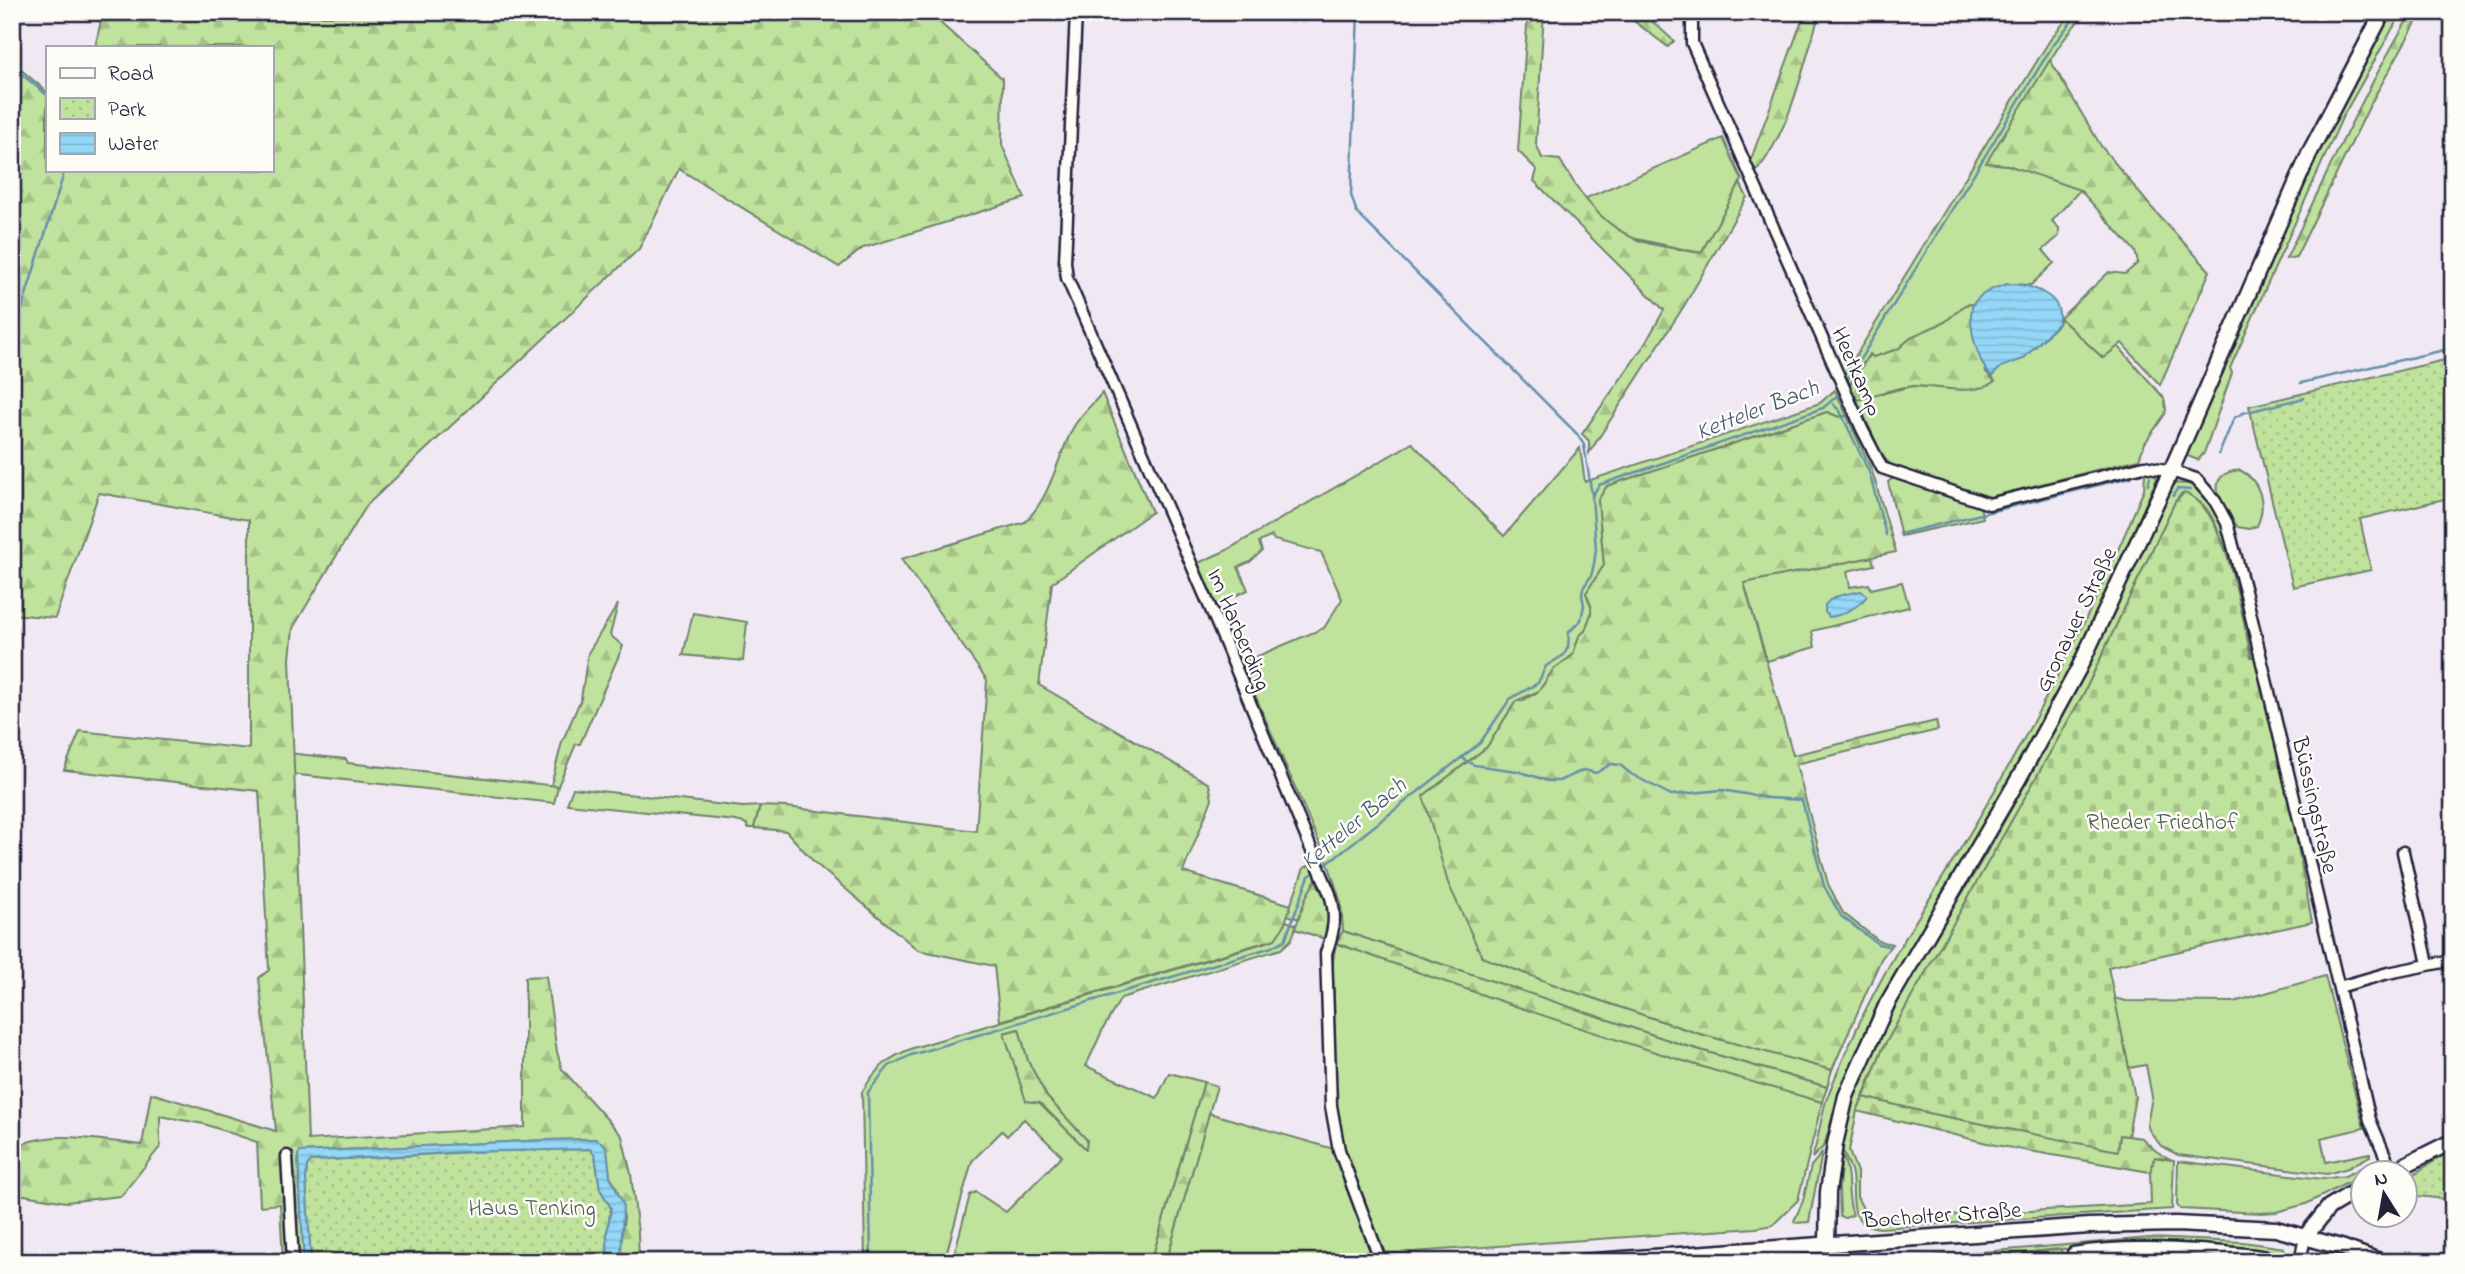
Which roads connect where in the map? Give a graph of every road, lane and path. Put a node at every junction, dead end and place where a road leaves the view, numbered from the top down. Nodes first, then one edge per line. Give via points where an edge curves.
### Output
1 (1076, 12) edge
2 (1692, 12) edge
3 (2383, 12) edge
4 (2171, 471) junction
5 (2403, 852) dead end
6 (2453, 960) edge
7 (2428, 964) junction
8 (2339, 987) junction
9 (2453, 1141) edge
10 (287, 1156) dead end
11 (2386, 1158) edge
12 (2420, 1158) edge
13 (2350, 1194) edge
14 (2305, 1237) junction
15 (1827, 1245) junction
16 (293, 1262) edge
17 (1381, 1262) edge
18 (1581, 1262) edge
19 (2074, 1262) edge
20 (2283, 1262) edge
21 (2300, 1262) edge
22 (2382, 1262) edge

1 - 17 street, Im Harberding via 1067,278 1336,913 1326,953 1331,1106 1339,1150
2 - 4 street, Heetkamp via 1692,43 1882,468 1989,504 2144,466
3 - 4 main road, Gronauer Straße via 2310,152
4 - 8 street, Büssingstraße via 2196,478 2229,529
4 - 15 main road, Gronauer Straße via 2080,667 1887,1004 1846,1096 1828,1192
5 - 7 street
6 - 7 street
7 - 8 street
8 - 11 street, Büssingstraße via 2370,1120
9 - 12 main road
10 - 16 street
13 - 14 main road via 2329,1207
14 - 15 main road, Bocholter Straße via 2276,1229 2136,1224
14 - 21 street
14 - 22 main road, Bocholter Straße
15 - 18 main road, Bocholter Straße
19 - 20 street via 2073,1253 2090,1250 2177,1248

